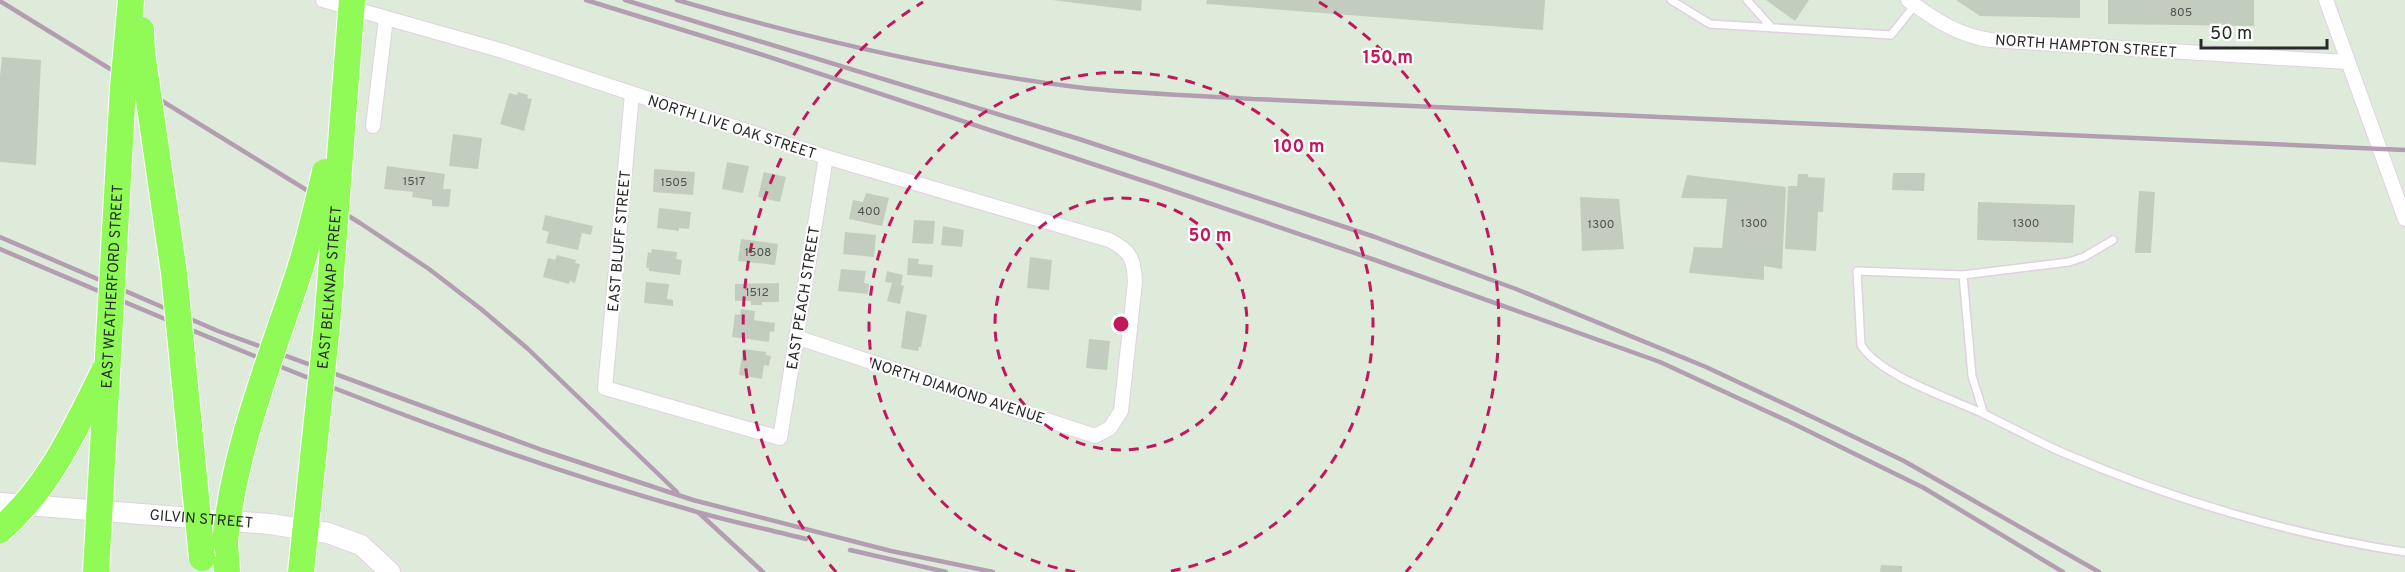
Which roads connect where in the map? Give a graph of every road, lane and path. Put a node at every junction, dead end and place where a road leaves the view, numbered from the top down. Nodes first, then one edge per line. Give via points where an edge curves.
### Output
1 (131, 0) edge
2 (139, 0) edge
3 (323, 0) edge
4 (352, 0) edge
5 (1671, 0) edge
6 (1747, 0) edge
7 (2326, 0) edge
8 (1912, 3) edge
9 (386, 18) junction
10 (1772, 28) junction
11 (348, 51) junction
12 (2347, 62) junction
13 (632, 94) junction
14 (373, 126) dead end
15 (826, 157) junction
16 (2405, 219) edge
17 (2112, 240) dead end
18 (1963, 275) junction
19 (796, 337) junction
20 (109, 360) junction
21 (1984, 414) junction
22 (1114, 420) joint
23 (780, 438) joint
24 (0, 503) edge
25 (0, 530) edge
26 (2405, 552) edge
27 (96, 572) edge
28 (204, 572) edge
29 (227, 572) edge
30 (301, 572) edge
31 (390, 572) edge

1 - 20 highway, EAST WEATHERFORD STREET, bridge
2 - 28 highway, bridge via 142,52 175,285
3 - 9 street, NORTH LIVE OAK STREET
4 - 11 highway, EAST BELKNAP STREET, bridge
5 - 10 lane via 1710,24
6 - 10 lane
7 - 12 street
8 - 10 lane via 1891,35
8 - 12 street, NORTH HAMPTON STREET via 1938,22 1971,37 1989,40
9 - 13 street, NORTH LIVE OAK STREET via 503,51
9 - 14 street
11 - 29 highway, bridge via 310,233 232,485 225,542
11 - 30 highway, EAST BELKNAP STREET, bridge via 327,325
12 - 16 street
13 - 15 street, NORTH LIVE OAK STREET
13 - 23 street, EAST BLUFF STREET via 605,388
15 - 19 street, EAST PEACH STREET
15 - 22 street, NORTH LIVE OAK STREET via 1123,246 1134,262 1135,282 1121,411
17 - 18 lane via 2069,262
18 - 21 lane via 1972,376
18 - 21 lane via 1857,271 1862,345 1874,361 1892,373
19 - 22 street, NORTH DIAMOND AVENUE via 1095,436 1110,428
19 - 23 street, EAST PEACH STREET
20 - 25 highway, bridge via 47,478
20 - 27 highway, EAST WEATHERFORD STREET, bridge
21 - 26 lane via 2066,454 2180,498 2299,530
24 - 31 main road, GILVIN STREET via 270,524 328,533 361,545

